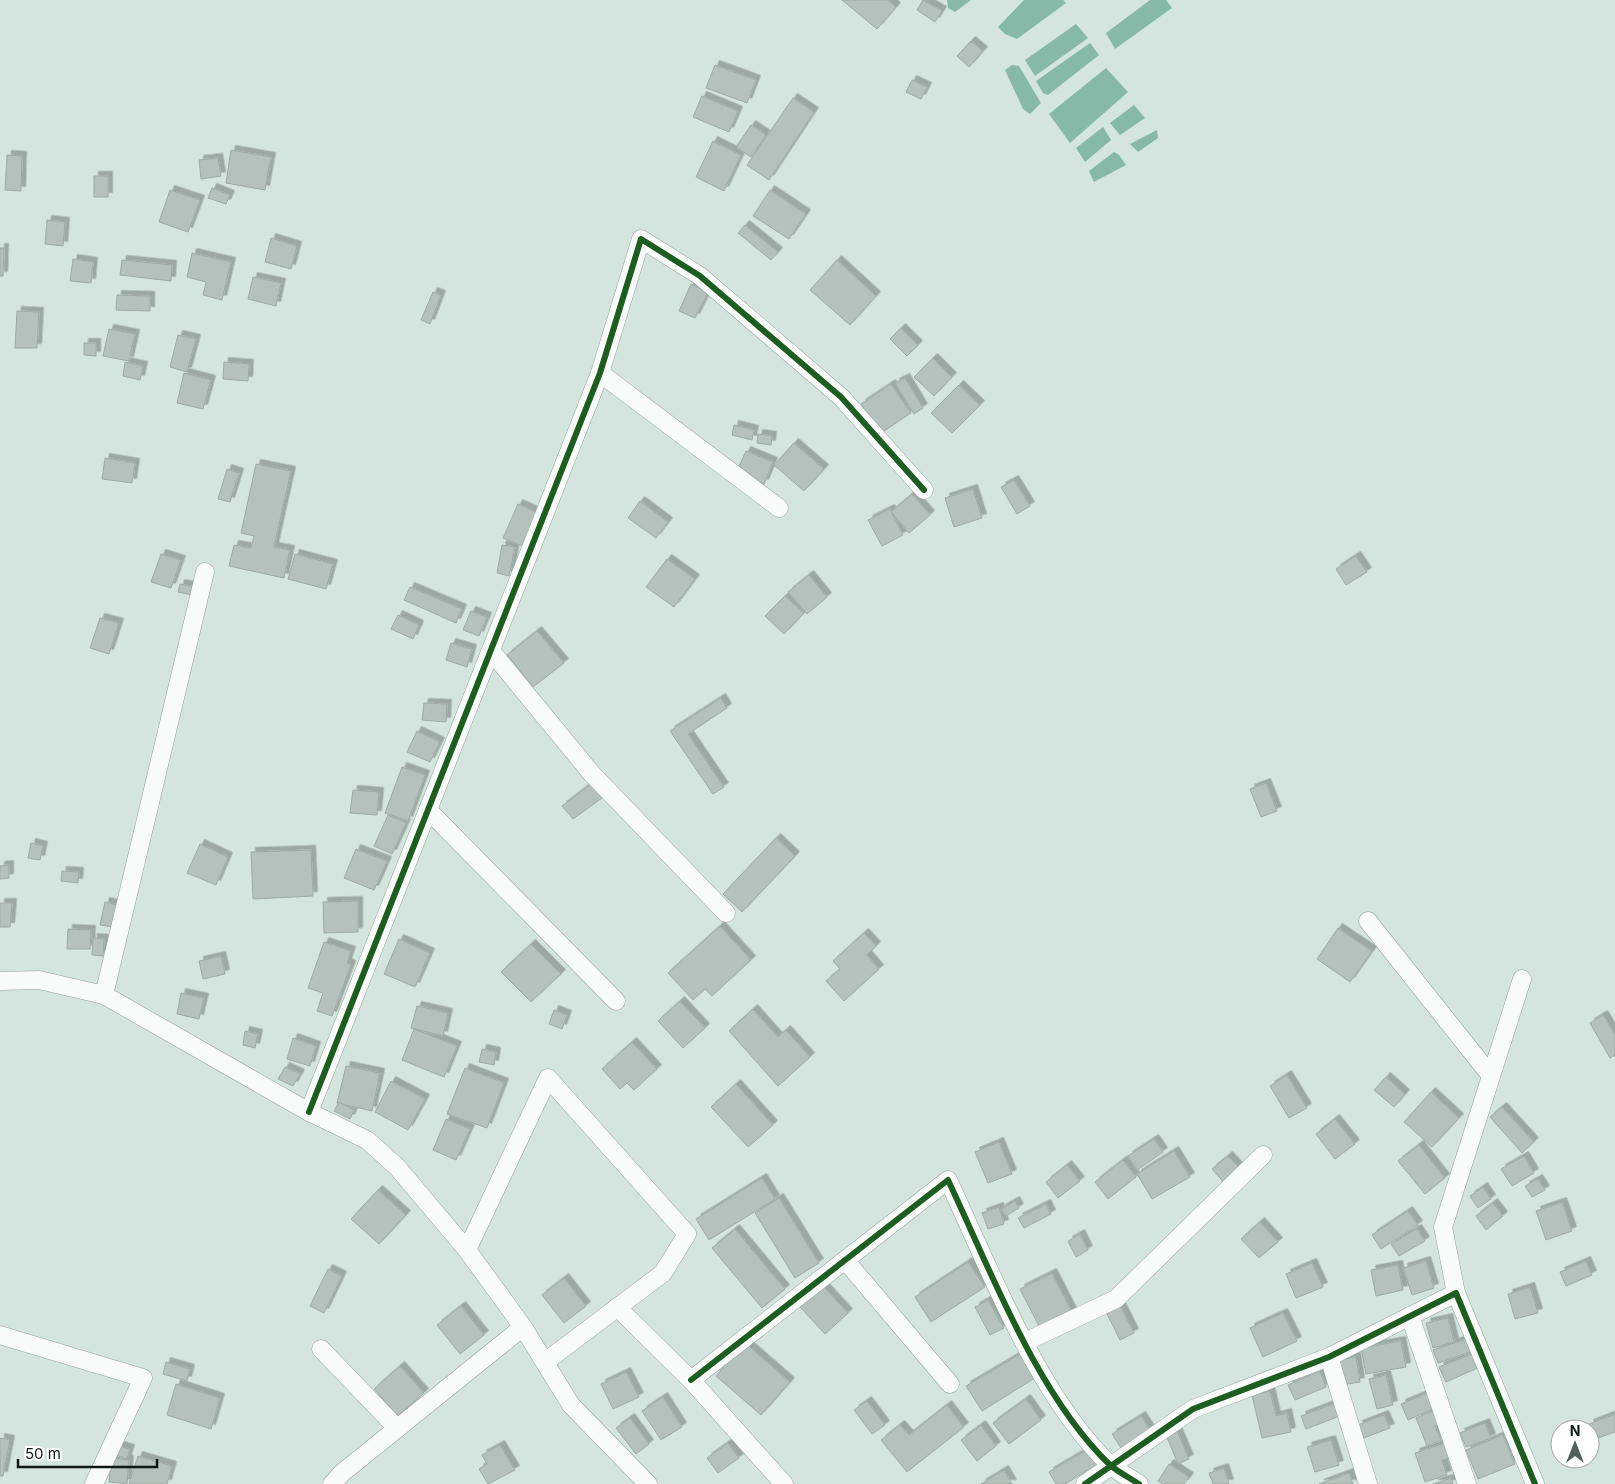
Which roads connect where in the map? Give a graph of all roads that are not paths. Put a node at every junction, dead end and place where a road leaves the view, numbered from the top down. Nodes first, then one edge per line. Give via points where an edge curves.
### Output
1 (600, 373) junction
2 (924, 490) dead end
3 (779, 508) dead end
4 (205, 572) dead end
5 (490, 650) junction
6 (428, 810) junction
7 (726, 914) dead end
8 (1368, 921) dead end
9 (1522, 979) dead end
10 (0, 981) edge
11 (104, 995) junction
12 (616, 1001) dead end
13 (1491, 1076) junction
14 (308, 1112) junction
15 (1263, 1155) dead end
16 (467, 1250) junction
17 (845, 1260) junction
18 (1456, 1293) junction
19 (617, 1307) junction
20 (1410, 1316) junction
21 (523, 1327) junction
22 (0, 1335) edge
23 (1024, 1342) junction
24 (321, 1349) dead end
25 (1329, 1357) junction
26 (545, 1362) junction
27 (691, 1380) junction
28 (950, 1384) dead end
29 (397, 1428) junction
30 (1111, 1465) junction
31 (94, 1484) edge
32 (332, 1484) edge
33 (648, 1484) edge
34 (784, 1484) edge
35 (1085, 1484) edge
36 (1139, 1484) edge
37 (1368, 1484) edge
38 (1467, 1484) edge
39 (1535, 1484) edge

1 - 2 street via 641,239 700,276 841,397
1 - 3 street
1 - 5 street
4 - 11 street
5 - 6 street
5 - 7 street via 592,774
6 - 12 street
6 - 14 street
8 - 13 street
9 - 13 street
10 - 11 street via 40,980
11 - 14 street
13 - 18 street via 1443,1227
14 - 16 street via 367,1140 397,1168
15 - 23 street via 1116,1299
16 - 19 street via 548,1078 687,1234 663,1273
16 - 21 street
17 - 23 street via 948,1180
17 - 27 street
17 - 28 street
18 - 20 street
18 - 39 street
19 - 26 street
19 - 27 street
20 - 25 street
20 - 38 street
21 - 26 street
21 - 29 street
22 - 31 street via 143,1378
23 - 30 street via 1065,1411
24 - 29 street
25 - 30 street via 1193,1409
25 - 37 street
26 - 33 street via 571,1404
27 - 34 street
29 - 32 street
30 - 35 street
30 - 36 street

